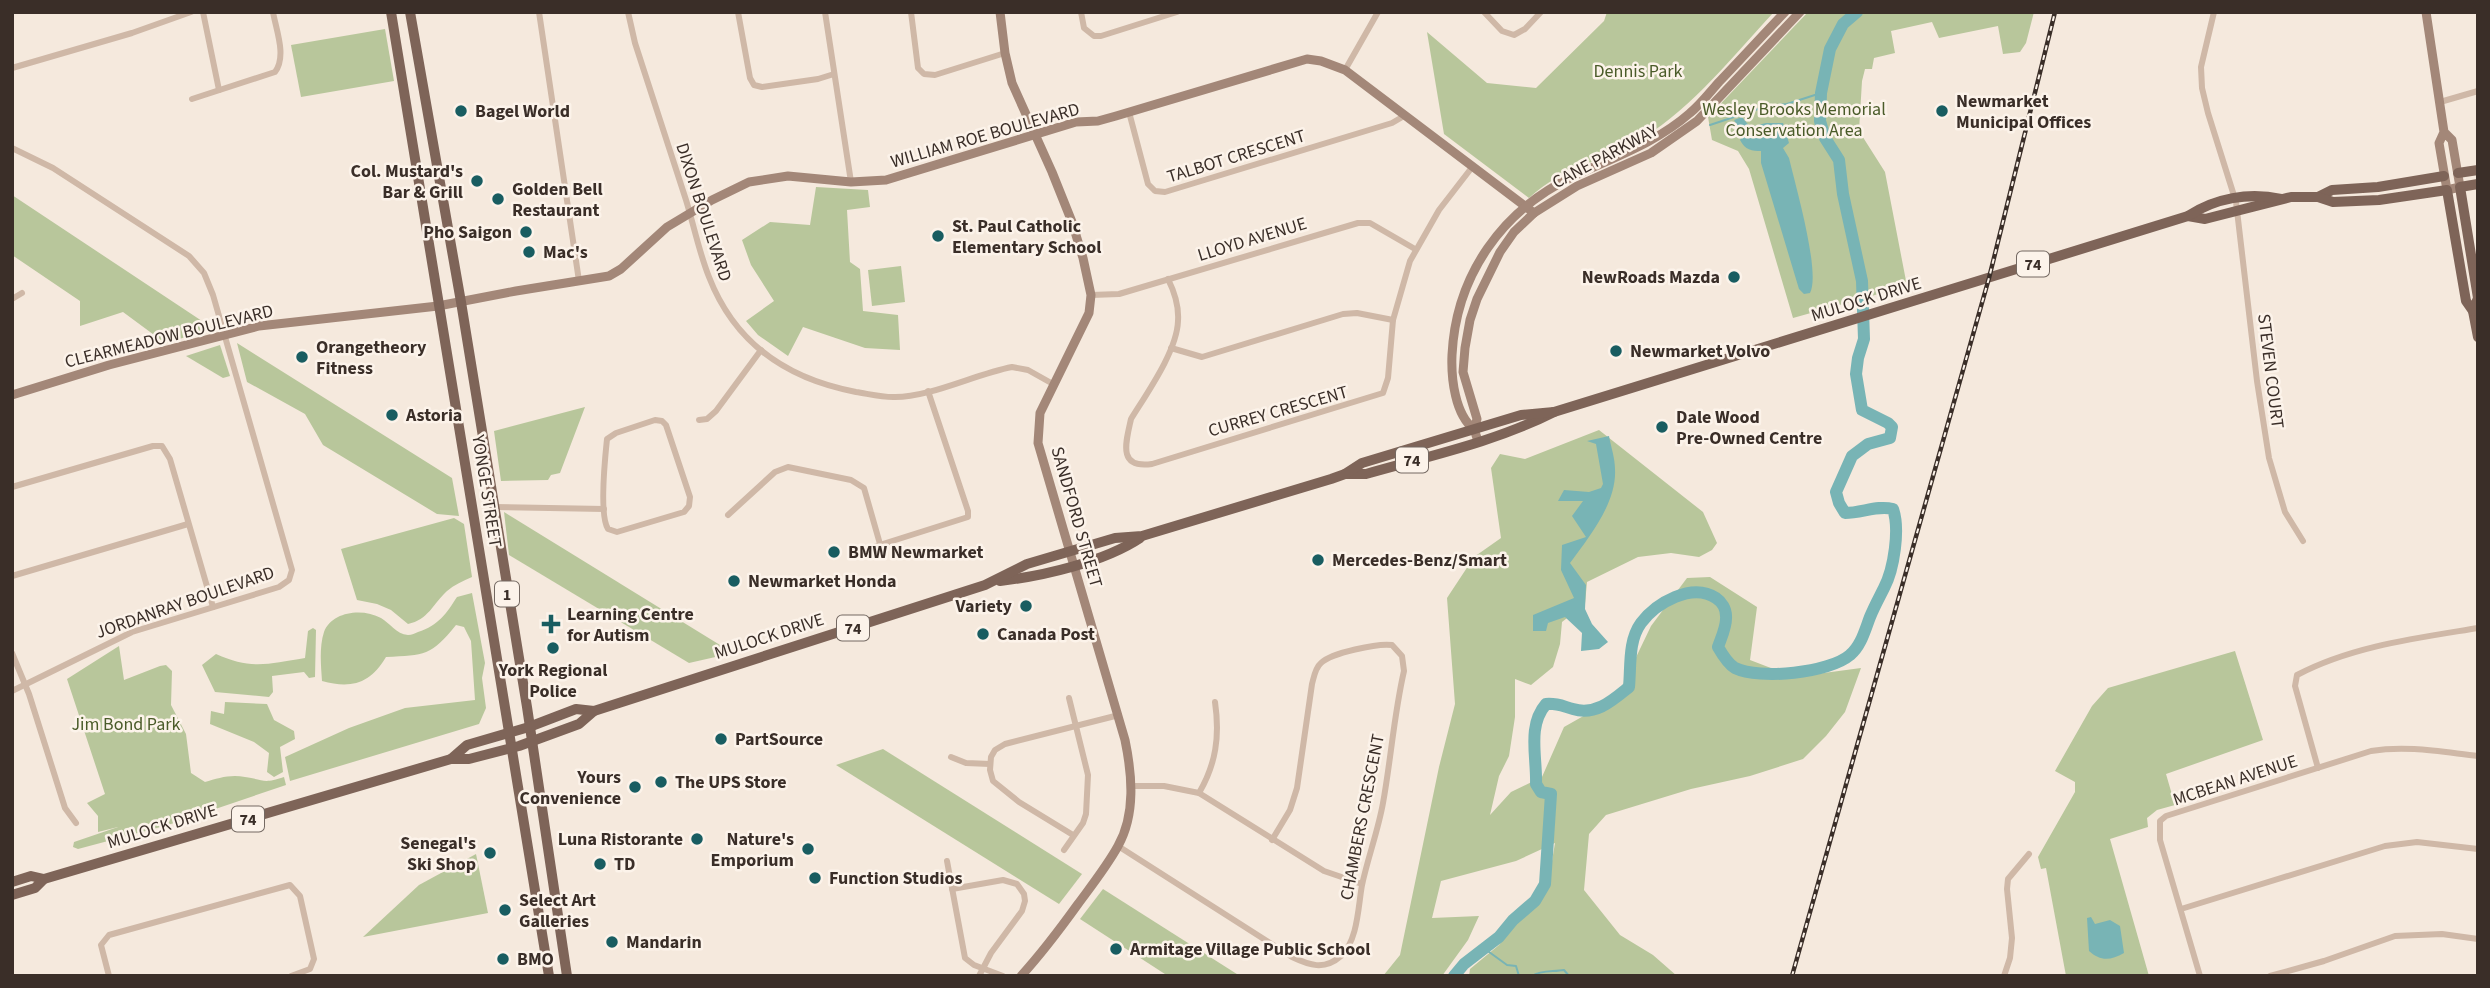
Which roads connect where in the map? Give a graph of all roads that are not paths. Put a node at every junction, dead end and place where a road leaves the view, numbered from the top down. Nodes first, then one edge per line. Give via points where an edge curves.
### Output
1 (191, 12) edge
2 (203, 12) edge
3 (272, 12) edge
4 (391, 12) edge
5 (410, 12) edge
6 (539, 12) edge
7 (628, 12) edge
8 (738, 12) edge
9 (825, 12) edge
10 (911, 12) edge
11 (1000, 12) edge
12 (1081, 12) edge
13 (1177, 12) edge
14 (1378, 12) edge
15 (1484, 12) edge
16 (1541, 12) edge
17 (1785, 12) edge
18 (1800, 12) edge
19 (2214, 12) edge
20 (2426, 12) edge
21 (1004, 53) junction
22 (12, 68) edge
23 (1345, 70) junction
24 (834, 74) junction
25 (219, 90) junction
26 (2478, 91) edge
27 (192, 99) dead end
28 (2440, 102) junction
29 (1129, 113) junction
30 (1404, 116) junction
31 (2444, 131) junction
32 (1034, 135) junction
33 (12, 148) edge
34 (1473, 166) junction
35 (2478, 170) edge
36 (2458, 173) junction
37 (2444, 176) junction
38 (850, 182) junction
39 (2478, 184) edge
40 (2460, 187) junction
41 (2446, 190) junction
42 (2318, 197) junction
43 (2235, 198) junction
44 (2281, 198) junction
45 (1525, 205) junction
46 (2237, 211) junction
47 (690, 214) junction
48 (1534, 214) junction
49 (2188, 216) junction
50 (1415, 249) junction
51 (1476, 265) junction
52 (1490, 272) junction
53 (1168, 279) junction
54 (579, 281) junction
55 (22, 293) dead end
56 (1091, 295) junction
57 (12, 299) edge
58 (461, 302) junction
59 (438, 306) junction
60 (2473, 311) junction
61 (1393, 320) junction
62 (224, 335) junction
63 (2478, 337) edge
64 (1171, 348) junction
65 (761, 351) junction
66 (1053, 384) junction
67 (928, 391) junction
68 (12, 394) edge
69 (1554, 412) junction
70 (699, 421) dead end
71 (1474, 429) junction
72 (1478, 441) junction
73 (1345, 474) junction
74 (12, 487) edge
75 (493, 508) junction
76 (604, 509) junction
77 (728, 516) dead end
78 (188, 524) junction
79 (1142, 536) junction
80 (2304, 541) dead end
81 (880, 544) junction
82 (867, 549) dead end
83 (1071, 551) junction
84 (1074, 564) junction
85 (12, 576) edge
86 (993, 582) junction
87 (213, 607) junction
88 (2478, 628) edge
89 (12, 653) edge
90 (26, 685) junction
91 (12, 691) edge
92 (1069, 698) dead end
93 (1215, 702) dead end
94 (594, 710) junction
95 (1119, 716) junction
96 (1076, 725) junction
97 (529, 727) junction
98 (508, 732) junction
99 (531, 741) junction
100 (511, 748) junction
101 (2478, 756) edge
102 (951, 757) dead end
103 (451, 759) junction
104 (990, 764) junction
105 (2318, 768) junction
106 (1132, 786) junction
107 (1199, 793) junction
108 (76, 823) dead end
109 (1073, 835) junction
110 (1272, 840) junction
111 (1118, 846) junction
112 (2478, 849) edge
113 (1064, 850) dead end
114 (2029, 853) dead end
115 (947, 861) dead end
116 (44, 880) junction
117 (12, 882) edge
118 (1363, 884) junction
119 (952, 889) junction
120 (12, 895) edge
121 (2181, 909) junction
122 (2478, 939) edge
123 (984, 967) junction
124 (108, 976) edge
125 (291, 976) edge
126 (549, 976) edge
127 (567, 976) edge
128 (979, 976) edge
129 (1003, 976) edge
130 (1021, 976) edge
131 (2004, 976) edge
132 (2200, 976) edge
133 (2270, 976) edge

1 - 22 street
2 - 25 street
3 - 25 street via 280,65 275,72
4 - 59 main road, YONGE STREET / 1
5 - 58 main road, YONGE STREET / 1
6 - 54 street
7 - 47 street, DIXON BOULEVARD
8 - 24 street via 754,85
9 - 24 street
10 - 21 street via 918,68 924,74 935,75
11 - 21 street, SANDFORD STREET
12 - 13 street via 1084,28 1101,36
14 - 23 street
15 - 16 street via 1506,34 1514,35
17 - 45 street, CANE PARKWAY via 1690,113 1644,145 1572,177
18 - 48 street, CANE PARKWAY via 1697,121 1651,153 1577,186
19 - 43 street, STEVEN COURT via 2201,67 2202,88
20 - 28 street
21 - 32 street, SANDFORD STREET
23 - 29 street, WILLIAM ROE BOULEVARD via 1307,60
23 - 30 street, WILLIAM ROE BOULEVARD
24 - 38 street
25 - 27 street
26 - 28 street
28 - 31 street
29 - 30 street, TALBOT CRESCENT via 1148,184 1160,192
29 - 32 street, WILLIAM ROE BOULEVARD
30 - 34 street, WILLIAM ROE BOULEVARD
31 - 36 street via 2452,140
31 - 37 street via 2439,143
32 - 38 street, WILLIAM ROE BOULEVARD via 886,180
32 - 56 street, SANDFORD STREET via 1072,222
33 - 62 street via 53,168 189,256 208,282
34 - 45 street, WILLIAM ROE BOULEVARD
34 - 50 street, CURREY CRESCENT
35 - 36 main road, MULOCK DRIVE / 74
36 - 37 street, MULOCK DRIVE / 74
36 - 40 street
37 - 41 street
37 - 42 main road, MULOCK DRIVE / 74 via 2332,190
38 - 47 street, WILLIAM ROE BOULEVARD via 799,177 755,180
39 - 40 main road, MULOCK DRIVE / 74
40 - 41 street, MULOCK DRIVE / 74
40 - 60 main road via 2478,298
41 - 42 main road, MULOCK DRIVE / 74 via 2379,200 2333,202
41 - 60 main road via 2466,301
42 - 44 main road, MULOCK DRIVE / 74
43 - 44 main road, MULOCK DRIVE / 74
43 - 46 street, STEVEN COURT
43 - 49 main road, MULOCK DRIVE / 74
44 - 46 main road, MULOCK DRIVE / 74
45 - 48 street, WILLIAM ROE BOULEVARD
45 - 51 street, CANE PARKWAY
46 - 49 main road, MULOCK DRIVE / 74 via 2205,219
46 - 80 street, STEVEN COURT via 2269,458 2285,512
47 - 54 street, WILLIAM ROE BOULEVARD via 667,227 621,269
47 - 65 street, DIXON BOULEVARD via 716,293 734,322
48 - 52 street, CANE PARKWAY via 1514,232
49 - 69 main road, MULOCK DRIVE / 74
50 - 53 street, LLOYD AVENUE via 1370,223 1358,223
50 - 61 street, CURREY CRESCENT
51 - 52 street
51 - 71 street, CANE PARKWAY via 1453,334 1451,371 1466,423
52 - 71 street, CANE PARKWAY via 1470,320 1465,348 1463,372 1476,419
53 - 56 street, LLOYD AVENUE via 1119,294
53 - 64 street, CURREY CRESCENT via 1178,320
54 - 58 street, WILLIAM ROE BOULEVARD
55 - 57 street
56 - 66 street, SANDFORD STREET via 1085,323
58 - 59 street, CLEARMEADOW BOULEVARD
58 - 75 main road, YONGE STREET / 1
59 - 62 street, CLEARMEADOW BOULEVARD via 294,321
59 - 98 main road, YONGE STREET / 1
60 - 63 main road
61 - 64 street via 1343,314 1202,357
61 - 64 street, CURREY CRESCENT via 1383,393 1138,465 1129,461 1126,444 1131,419
62 - 68 street, CLEARMEADOW BOULEVARD
62 - 87 street, JORDANRAY BOULEVARD via 292,570 289,580 279,587
65 - 67 street, DIXON BOULEVARD via 789,371 820,384 894,397
65 - 70 street via 716,411
66 - 67 street, DIXON BOULEVARD via 1012,367
66 - 83 street, SANDFORD STREET via 1040,413 1038,443
67 - 81 street via 968,517
69 - 71 main road, MULOCK DRIVE / 74 via 1521,415
69 - 72 main road, MULOCK DRIVE / 74 via 1523,428
71 - 72 street, CANE PARKWAY
71 - 73 main road, MULOCK DRIVE / 74 via 1362,463
72 - 73 main road, MULOCK DRIVE / 74 via 1366,474
73 - 79 main road, MULOCK DRIVE / 74
74 - 78 street via 162,446
75 - 76 street
75 - 97 main road, YONGE STREET / 1
76 - 76 street via 605,525 617,531 684,512 689,506 690,497 662,421 608,437
77 - 81 street via 775,472 788,467 861,485
78 - 85 street
78 - 87 street
79 - 83 main road, MULOCK DRIVE / 74 via 1115,538
79 - 84 main road, MULOCK DRIVE / 74 via 1120,551
81 - 82 street
83 - 84 street, SANDFORD STREET
83 - 86 main road, MULOCK DRIVE / 74 via 1027,564
84 - 86 main road, MULOCK DRIVE / 74 via 1032,577
84 - 95 street, SANDFORD STREET
86 - 94 main road, MULOCK DRIVE / 74
87 - 90 street, JORDANRAY BOULEVARD via 132,632
88 - 105 street via 2394,642 2297,675 2295,686
89 - 90 street
90 - 91 street, JORDANRAY BOULEVARD
90 - 108 street via 65,808
92 - 96 street
93 - 107 street via 1213,764
94 - 97 main road, MULOCK DRIVE / 74 via 576,709
94 - 99 main road, MULOCK DRIVE / 74 via 579,724
95 - 96 street
95 - 106 street, SANDFORD STREET
96 - 104 street via 1005,744 995,750
96 - 109 street via 1088,788 1086,814
97 - 98 main road, MULOCK DRIVE / 74
97 - 99 main road, YONGE STREET / 1
98 - 100 main road, YONGE STREET / 1
98 - 103 main road, MULOCK DRIVE / 74 via 467,745
99 - 100 main road, MULOCK DRIVE / 74
99 - 127 main road, YONGE STREET / 1
100 - 103 main road, MULOCK DRIVE / 74
100 - 126 main road, YONGE STREET / 1
101 - 105 street, MCBEAN AVENUE via 2387,748
102 - 104 street
103 - 116 main road, MULOCK DRIVE / 74
104 - 109 street via 999,788
105 - 121 street, MCBEAN AVENUE via 2160,821 2160,840
106 - 107 street
106 - 111 street, SANDFORD STREET
107 - 110 street
109 - 113 street
110 - 118 street via 1324,871
110 - 118 street, CHAMBERS CRESCENT via 1297,788 1316,669 1328,658 1379,644 1392,645 1402,656 1404,671 1383,802
111 - 118 street, CHAMBERS CRESCENT via 1311,966 1340,957 1348,946
111 - 130 street, SANDFORD STREET
112 - 121 street via 2417,842 2385,846
114 - 131 street via 2008,879 2012,938
115 - 119 street
116 - 117 main road, MULOCK DRIVE / 74 via 31,876
116 - 120 main road, MULOCK DRIVE / 74
119 - 123 street via 965,958
119 - 123 street via 1003,880 1017,884 1024,894 1022,911
121 - 132 street, MCBEAN AVENUE
122 - 133 street via 2442,934 2395,936
123 - 128 street
123 - 129 street
124 - 125 street via 101,945 109,935 290,885 300,896 314,959 310,970

